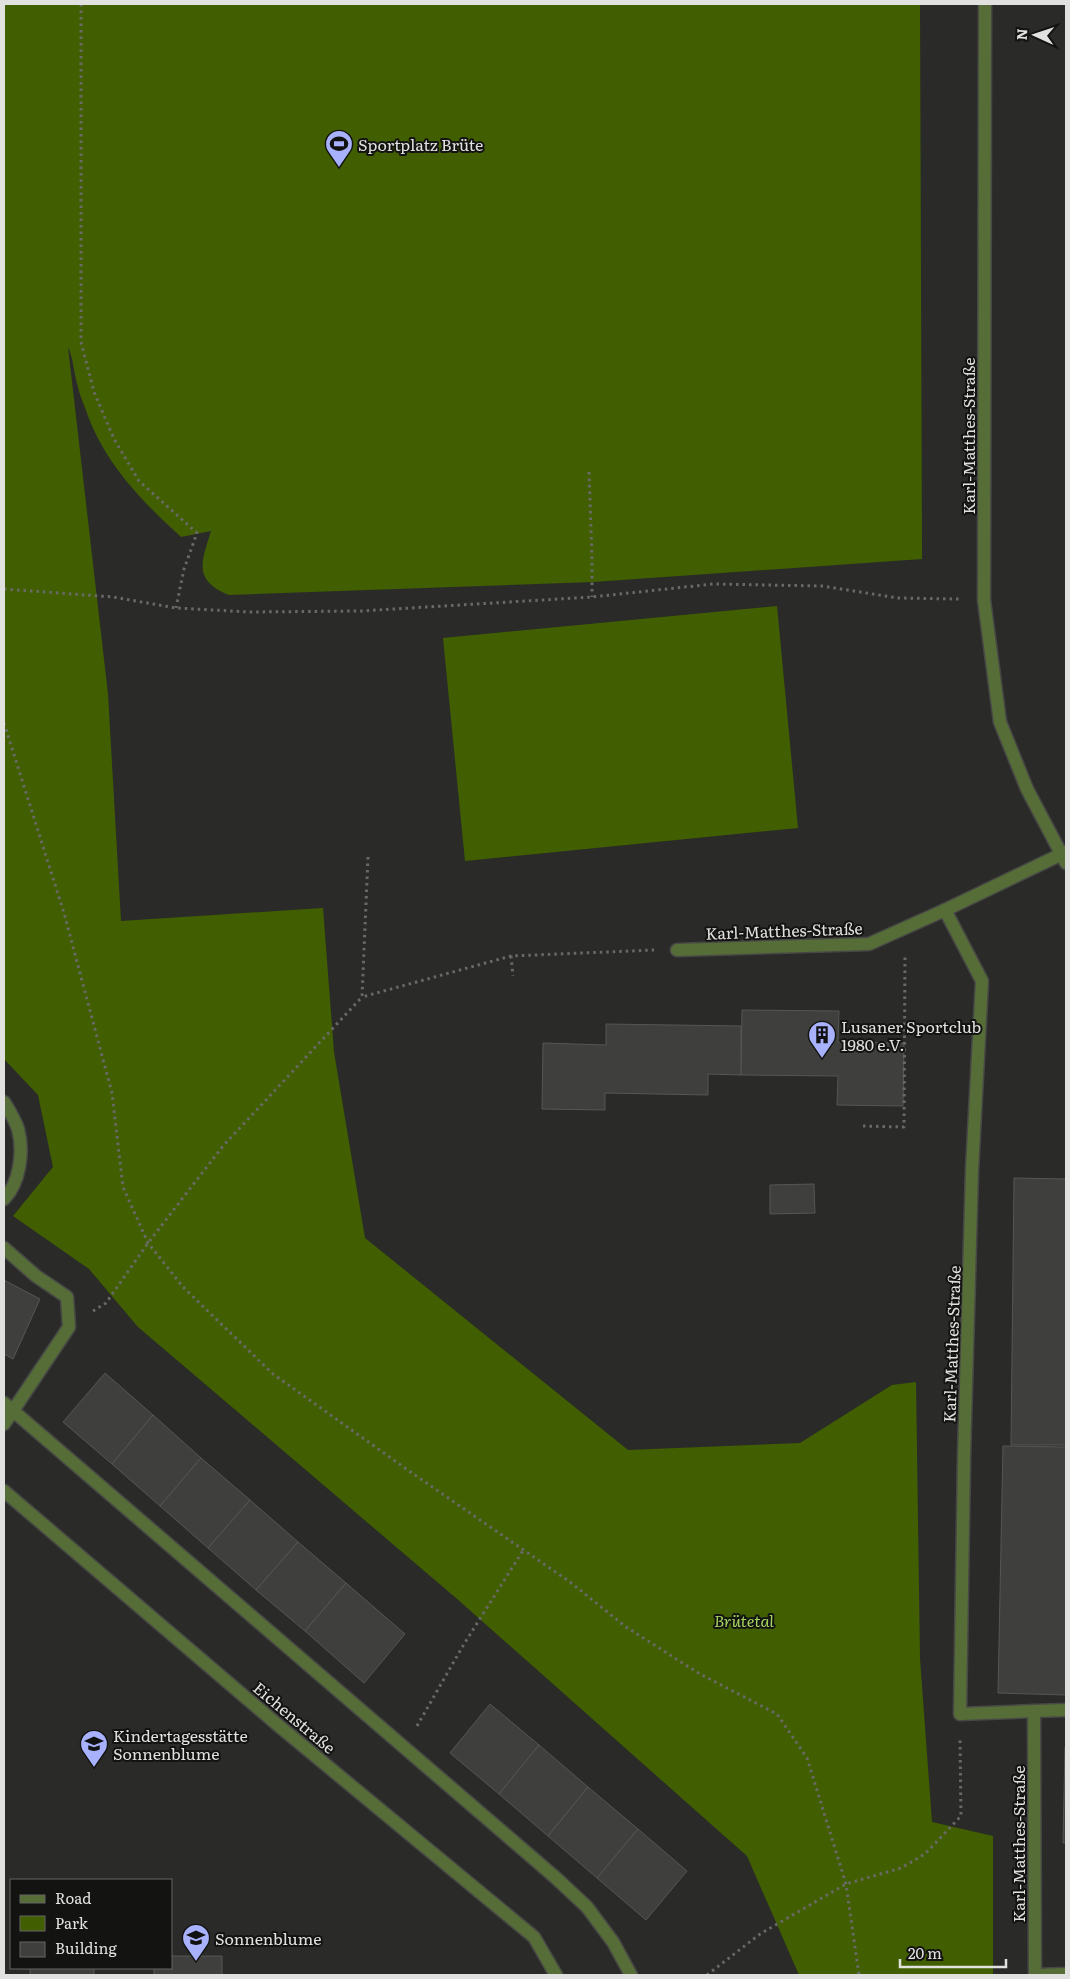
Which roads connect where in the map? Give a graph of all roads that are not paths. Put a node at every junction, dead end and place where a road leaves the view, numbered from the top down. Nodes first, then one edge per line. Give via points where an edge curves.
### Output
1 (985, 4) edge
2 (1065, 856) edge
3 (945, 910) junction
4 (677, 950) road end
5 (4, 1102) edge
6 (4, 1199) edge
7 (4, 1248) edge
8 (9, 1406) edge
9 (4, 1424) edge
10 (4, 1491) edge
11 (1066, 1710) edge
12 (1034, 1711) junction
13 (1066, 1974) edge
14 (556, 1975) edge
15 (631, 1975) edge

1 - 2 street, Karl-Matthes-Straße via 984,600 1000,722 1027,789
2 - 3 street, Karl-Matthes-Straße
3 - 4 street, Karl-Matthes-Straße via 869,944
3 - 12 street, Karl-Matthes-Straße via 982,981 972,1170 960,1714
5 - 6 street via 18,1130 21,1160 11,1192
7 - 8 street via 67,1297 69,1327
8 - 9 street
8 - 15 street via 588,1907
10 - 14 street, Eichenstraße via 279,1726 534,1937
11 - 12 street
12 - 13 street, Karl-Matthes-Straße via 1035,1975

